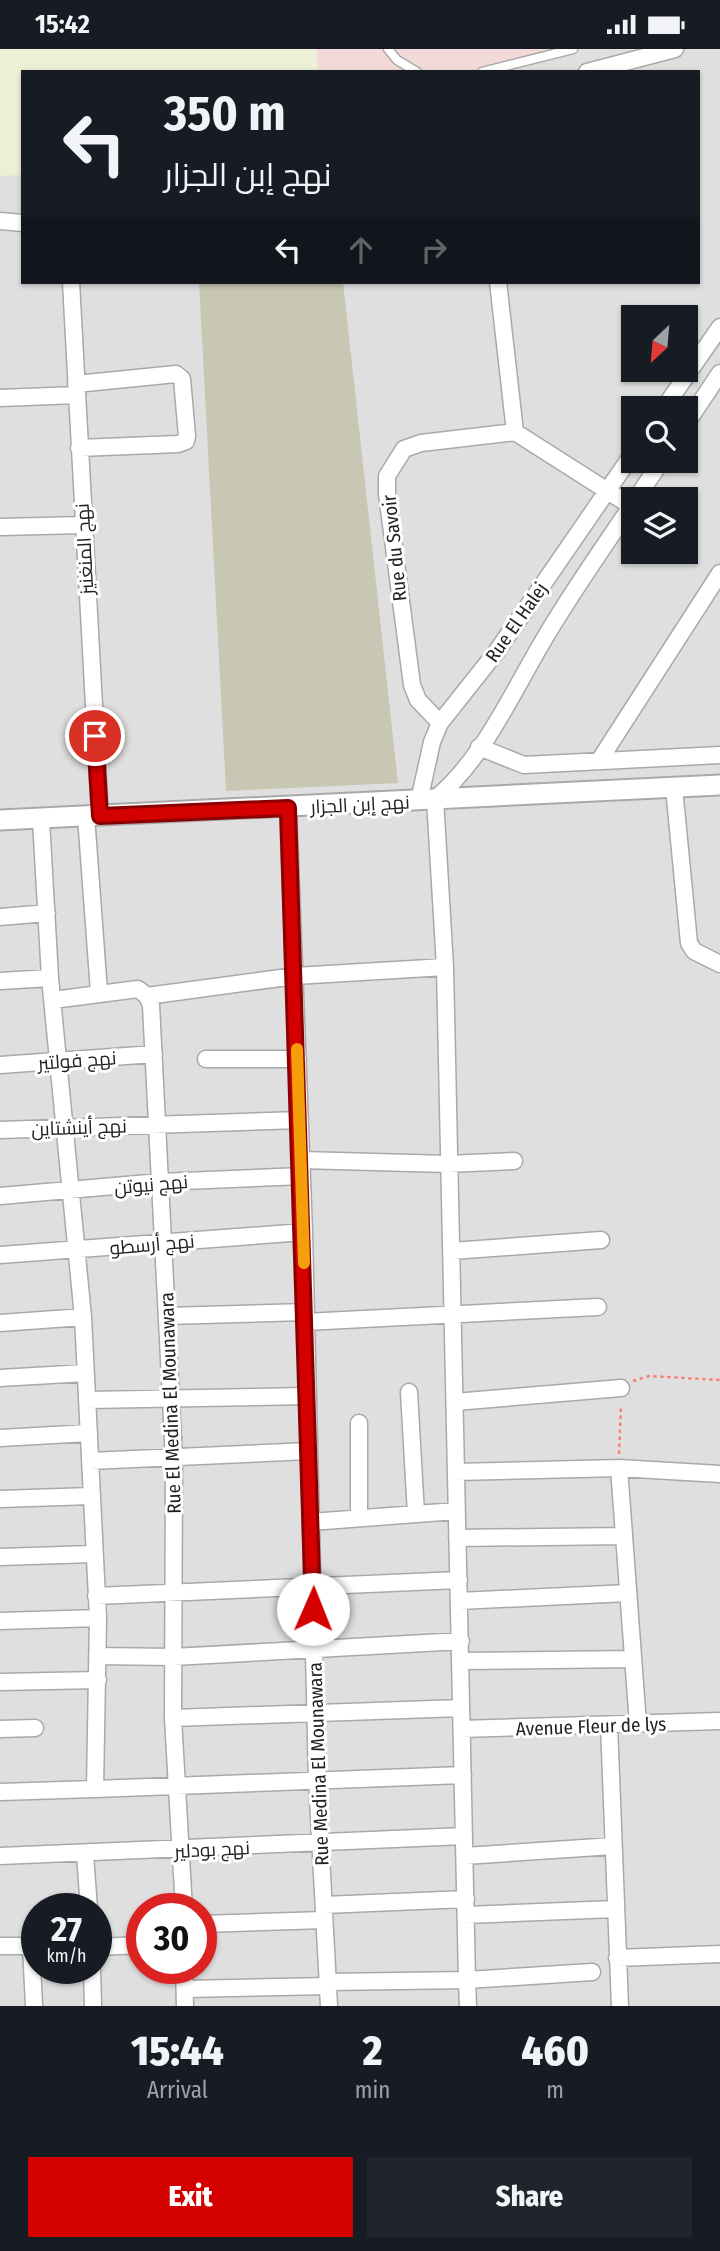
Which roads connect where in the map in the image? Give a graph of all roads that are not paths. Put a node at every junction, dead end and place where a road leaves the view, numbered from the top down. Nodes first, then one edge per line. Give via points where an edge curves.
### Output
1 (388, 49) edge
2 (572, 49) edge
3 (675, 49) edge
4 (414, 70) edge
5 (490, 70) edge
6 (595, 70) edge
7 (0, 221) edge
8 (21, 223) edge
9 (71, 284) edge
10 (498, 284) edge
11 (720, 327) edge
12 (720, 373) edge
13 (76, 390) junction
14 (672, 396) edge
15 (0, 398) edge
16 (698, 406) edge
17 (515, 432) junction
18 (79, 448) junction
19 (621, 471) edge
20 (608, 490) junction
21 (621, 496) edge
22 (621, 520) edge
23 (83, 525) junction
24 (0, 527) edge
25 (720, 573) edge
26 (440, 723) junction
27 (479, 747) junction
28 (720, 755) edge
29 (599, 761) junction
30 (720, 785) edge
31 (674, 787) junction
32 (427, 800) junction
33 (288, 808) junction
34 (93, 816) junction
35 (0, 820) edge
36 (41, 820) junction
37 (47, 913) junction
38 (0, 917) edge
39 (720, 964) edge
40 (445, 967) junction
41 (295, 976) junction
42 (50, 978) junction
43 (0, 981) edge
44 (99, 992) junction
45 (147, 996) junction
46 (52, 1000) junction
47 (154, 1055) junction
48 (206, 1059) dead end
49 (298, 1059) junction
50 (59, 1063) junction
51 (0, 1065) edge
52 (300, 1120) junction
53 (158, 1123) junction
54 (67, 1128) junction
55 (0, 1130) edge
56 (514, 1161) dead end
57 (448, 1164) junction
58 (301, 1168) junction
59 (160, 1182) junction
60 (73, 1191) junction
61 (0, 1196) edge
62 (304, 1232) junction
63 (601, 1240) dead end
64 (164, 1243) junction
65 (79, 1251) junction
66 (452, 1251) junction
67 (0, 1255) edge
68 (598, 1307) dead end
69 (167, 1316) junction
70 (83, 1317) junction
71 (305, 1317) junction
72 (454, 1317) junction
73 (0, 1323) edge
74 (85, 1373) junction
75 (0, 1378) edge
76 (621, 1388) road end
77 (409, 1392) dead end
78 (307, 1396) junction
79 (87, 1400) junction
80 (171, 1400) junction
81 (455, 1402) junction
82 (359, 1423) dead end
83 (89, 1433) junction
84 (0, 1438) edge
85 (308, 1451) junction
86 (174, 1459) junction
87 (90, 1461) junction
88 (619, 1468) junction
89 (456, 1472) junction
90 (720, 1474) edge
91 (91, 1496) junction
92 (0, 1499) edge
93 (456, 1511) junction
94 (416, 1514) junction
95 (359, 1518) junction
96 (311, 1522) junction
97 (624, 1536) junction
98 (457, 1538) junction
99 (93, 1554) junction
100 (0, 1557) edge
101 (459, 1580) junction
102 (313, 1589) junction
103 (175, 1591) junction
104 (628, 1593) junction
105 (96, 1596) junction
106 (459, 1601) junction
107 (98, 1618) junction
108 (0, 1621) edge
109 (461, 1641) junction
110 (313, 1650) junction
111 (97, 1656) junction
112 (173, 1657) junction
113 (633, 1660) junction
114 (461, 1661) junction
115 (98, 1680) junction
116 (0, 1682) edge
117 (461, 1708) junction
118 (316, 1712) junction
119 (173, 1718) junction
120 (720, 1721) edge
121 (638, 1724) junction
122 (608, 1725) junction
123 (34, 1728) dead end
124 (0, 1729) edge
125 (462, 1729) junction
126 (720, 1732) edge
127 (463, 1775) junction
128 (317, 1780) junction
129 (178, 1786) junction
130 (95, 1789) junction
131 (0, 1793) edge
132 (464, 1836) junction
133 (322, 1844) junction
134 (613, 1846) junction
135 (181, 1851) junction
136 (85, 1855) junction
137 (0, 1856) edge
138 (465, 1856) junction
139 (88, 1893) edge
140 (183, 1893) edge
141 (466, 1907) junction
142 (615, 1909) junction
143 (324, 1912) junction
144 (217, 1922) edge
145 (21, 1946) edge
146 (0, 1947) edge
147 (720, 1954) edge
148 (617, 1958) junction
149 (592, 1972) dead end
150 (467, 1979) junction
151 (34, 1984) edge
152 (92, 1984) edge
153 (185, 1984) edge
154 (329, 1984) junction
155 (185, 1989) junction
156 (34, 2006) edge
157 (93, 2006) edge
158 (185, 2006) edge
159 (329, 2006) edge
160 (468, 2006) edge
161 (620, 2006) edge

1 - 4 lane
2 - 5 lane
3 - 6 street
7 - 8 street
9 - 13 street, نهج المنغنيز
10 - 17 street
11 - 14 street
12 - 16 street
13 - 15 street
13 - 18 street, نهج المنغنيز
13 - 18 street via 176,374 182,379 187,436 178,444
17 - 20 street
17 - 26 street, Rue du Savoir via 421,443 404,449 387,476 410,675 418,700
18 - 23 street, نهج المنغنيز
19 - 20 street, Rue El Halej
20 - 21 street
20 - 26 street, Rue El Halej via 497,651
22 - 27 street, Rue El Halej
23 - 24 street
23 - 34 street, نهج المنغنيز
25 - 29 street
26 - 32 street, Rue El Halej via 432,742
27 - 29 street via 524,765
27 - 32 street, Rue El Halej via 456,781
28 - 29 street
30 - 31 street, نهج إبن الجزار
31 - 32 street, نهج إبن الجزار
31 - 39 street via 689,943 708,961
32 - 33 street, نهج إبن الجزار
32 - 40 street
33 - 34 street, نهج إبن الجزار
33 - 41 street, Rue Medina El Mounawara
34 - 36 street, نهج إبن الجزار
34 - 44 street, نهج المنغنيز
35 - 36 street, نهج إبن الجزار
36 - 37 street
37 - 38 street
37 - 42 street
40 - 41 street
40 - 57 street
41 - 45 street
41 - 49 street, Rue Medina El Mounawara
42 - 43 street
42 - 46 street
44 - 45 street via 138,989
44 - 46 street
45 - 47 street, Rue El Medina El Mounawara
46 - 50 street
47 - 50 street, نهج فولتير
47 - 53 street, Rue El Medina El Mounawara
48 - 49 street
49 - 52 street, Rue Medina El Mounawara
50 - 51 street, نهج فولتير
50 - 54 street
52 - 53 street, نهج أينشتاين
52 - 58 street, Rue Medina El Mounawara
53 - 54 street, نهج أينشتاين
53 - 59 street, Rue El Medina El Mounawara
54 - 55 street, نهج أينشتاين
54 - 60 street
56 - 57 street, نهج نيوتن
57 - 58 street, نهج نيوتن
57 - 66 street
58 - 59 street, نهج نيوتن
58 - 62 street, Rue Medina El Mounawara
59 - 60 street, نهج نيوتن
59 - 64 street, Rue El Medina El Mounawara
60 - 61 street, نهج نيوتن
60 - 65 street
62 - 64 street, نهج أرسطو
62 - 71 street, Rue Medina El Mounawara
63 - 66 street
64 - 65 street, نهج أرسطو
64 - 69 street, Rue El Medina El Mounawara
65 - 67 street, نهج أرسطو
65 - 70 street
66 - 72 street
68 - 72 street
69 - 71 street
69 - 80 street, Rue El Medina El Mounawara
70 - 73 street
70 - 74 street
71 - 72 street
71 - 78 street, Rue Medina El Mounawara
72 - 81 street
74 - 75 street
74 - 79 street
76 - 81 street
77 - 94 street
78 - 80 street
78 - 85 street, Rue Medina El Mounawara
79 - 80 street
79 - 83 street
80 - 86 street, Rue El Medina El Mounawara
81 - 89 street
82 - 95 street
83 - 84 street
83 - 87 street
85 - 86 street
85 - 96 street, Rue Medina El Mounawara
86 - 87 street
86 - 103 street, Rue El Medina El Mounawara
87 - 91 street
88 - 89 street
88 - 90 street
88 - 97 street
89 - 93 street
91 - 92 street
91 - 99 street
93 - 94 street
93 - 98 street
94 - 95 street
95 - 96 street
96 - 102 street, Rue Medina El Mounawara
97 - 98 street
97 - 104 street
98 - 101 street
99 - 100 street
99 - 105 street
101 - 102 street
101 - 106 street
102 - 103 street
102 - 110 street, Rue Medina El Mounawara
103 - 105 street
103 - 112 street, Rue El Medina El Mounawara
104 - 106 street
104 - 113 street
105 - 107 street
106 - 109 street
107 - 108 street
107 - 111 street
109 - 110 street
109 - 114 street
110 - 112 street
110 - 118 street, Rue Medina El Mounawara
111 - 112 street
111 - 115 street
112 - 119 street, Rue El Medina El Mounawara
113 - 114 street
113 - 121 street
114 - 117 street
115 - 116 street
115 - 130 street
117 - 118 street
117 - 125 street
118 - 119 street
118 - 128 street, Rue Medina El Mounawara
119 - 129 street, Rue El Medina El Mounawara
120 - 121 street, Avenue Fleur de lys
120 - 126 street
121 - 122 street, Avenue Fleur de lys
122 - 125 street, Avenue Fleur de lys
122 - 134 street
123 - 124 street
125 - 127 street
127 - 128 street
127 - 132 street
128 - 129 street
128 - 133 street, Rue Medina El Mounawara
129 - 130 street
129 - 135 street, Rue El Medina El Mounawara
130 - 131 street
132 - 133 street, نهج بودلير
132 - 138 street
133 - 135 street, نهج بودلير
133 - 143 street, Rue Medina El Mounawara
134 - 138 street
134 - 142 street
135 - 136 street, نهج بودلير
135 - 140 street, Rue El Medina El Mounawara
136 - 137 street, نهج بودلير
136 - 139 street
138 - 141 street
141 - 142 street
141 - 143 street
141 - 150 street
142 - 148 street
143 - 144 street
143 - 154 street, Rue Medina El Mounawara
145 - 146 street
147 - 148 street
148 - 161 street
149 - 150 street
150 - 154 street
150 - 160 street
151 - 156 street
152 - 157 street
153 - 155 street
154 - 155 street
154 - 159 street, Rue Medina El Mounawara
155 - 158 street

